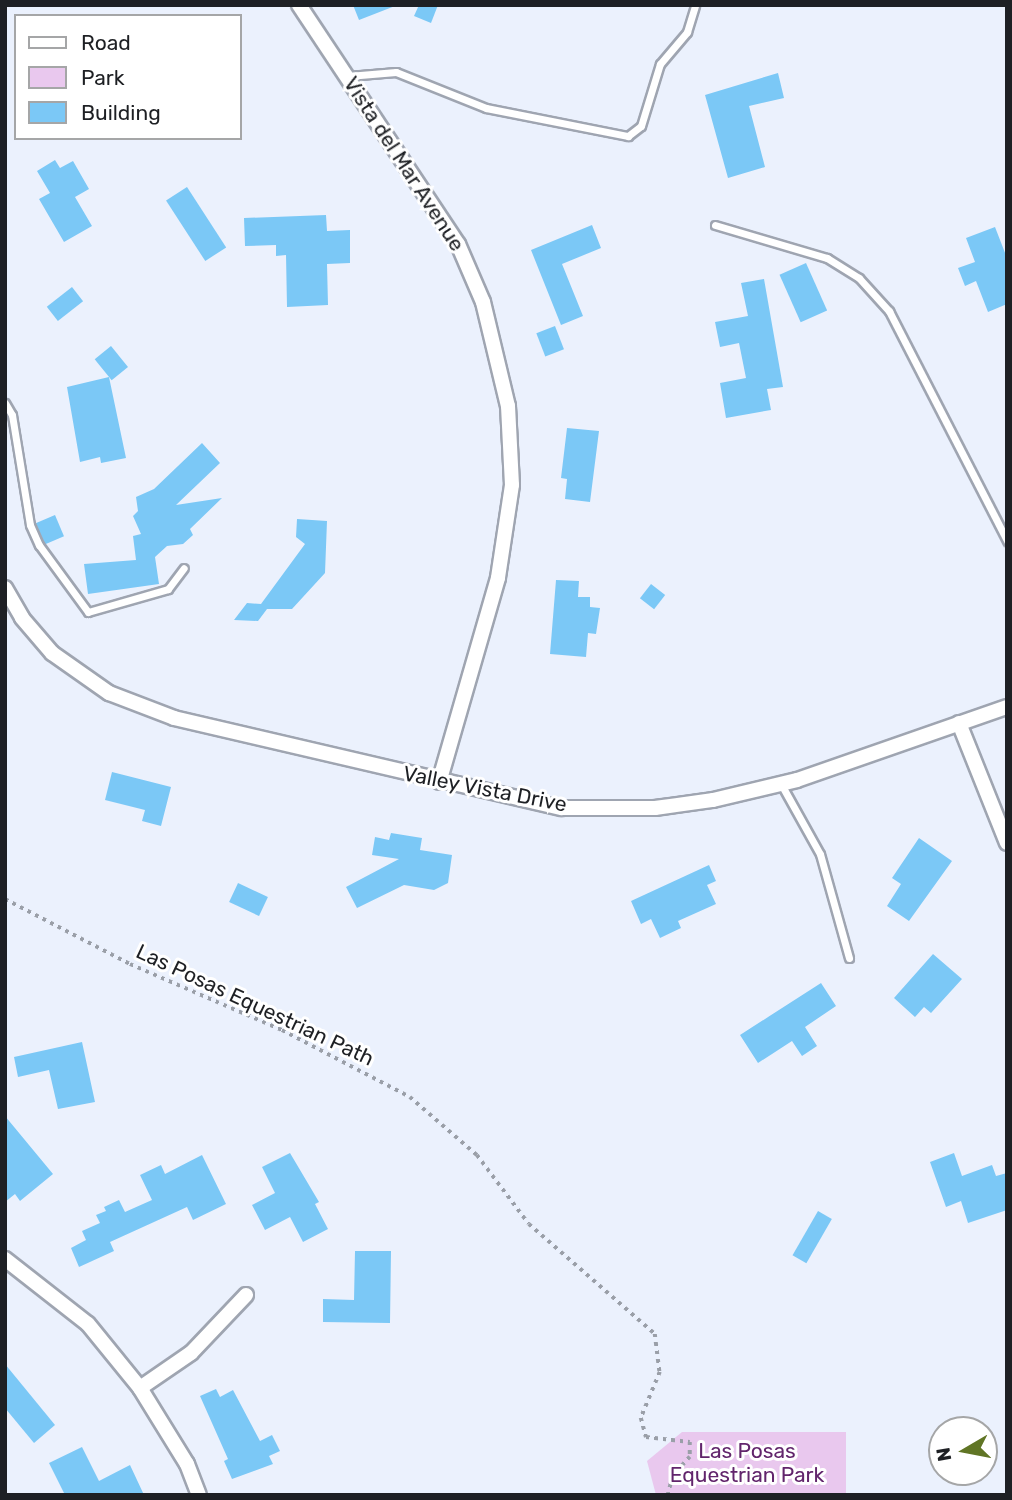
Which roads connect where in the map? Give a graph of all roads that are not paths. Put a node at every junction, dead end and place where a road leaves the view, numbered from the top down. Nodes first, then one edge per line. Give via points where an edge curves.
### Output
1 (299, 5) edge
2 (695, 5) edge
3 (348, 76) junction
4 (715, 225) dead end
5 (5, 403) edge
6 (1007, 541) edge
7 (184, 568) dead end
8 (5, 588) edge
9 (1007, 707) edge
10 (959, 723) junction
11 (439, 782) junction
12 (781, 784) junction
13 (1007, 843) edge
14 (849, 958) dead end
15 (5, 1259) edge
16 (246, 1295) dead end
17 (141, 1388) junction
18 (199, 1495) edge

1 - 3 street, Vista del Mar Avenue
2 - 3 lane via 687,32 660,64 641,126 628,136 486,108 396,72
3 - 11 street, Vista del Mar Avenue via 458,244 483,302 508,407 512,485 498,578
4 - 6 lane via 827,258 859,278 889,311
5 - 7 lane via 12,415 30,525 39,545 88,612 168,590
8 - 11 street, Valley Vista Drive via 22,618 52,653 109,693 174,718
9 - 10 street, Valley Vista Drive
10 - 12 street, Valley Vista Drive
10 - 13 street
11 - 12 street, Valley Vista Drive via 562,808 683,805
12 - 14 lane via 820,854
15 - 17 street via 88,1324
16 - 17 street via 191,1353
17 - 18 street via 187,1464

